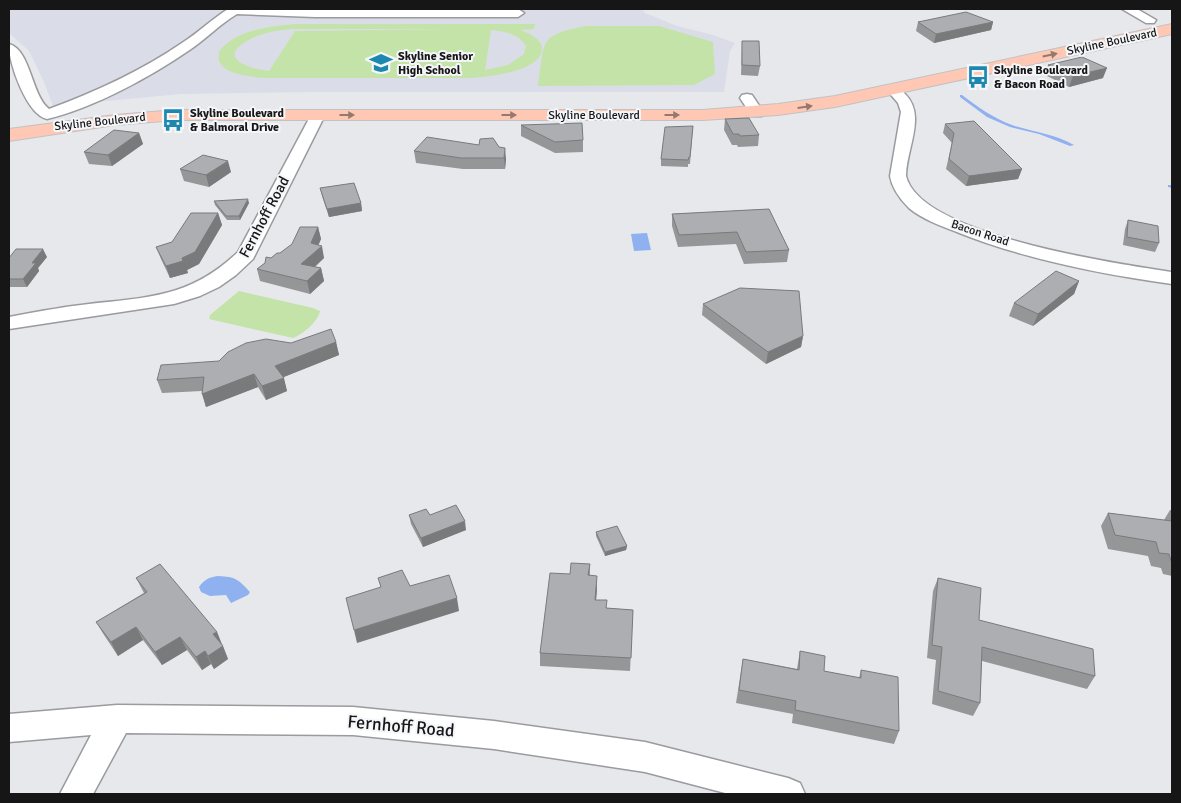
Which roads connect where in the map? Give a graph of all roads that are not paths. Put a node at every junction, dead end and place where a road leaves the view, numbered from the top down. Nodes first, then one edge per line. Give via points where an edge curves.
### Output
1 (235, 9) edge
2 (1128, 9) edge
3 (518, 13) dead end
4 (1172, 17) edge
5 (1150, 20) junction
6 (1172, 29) edge
7 (9, 48) edge
8 (995, 52) dead end
9 (842, 83) dead end
10 (893, 89) junction
11 (752, 106) junction
12 (318, 115) junction
13 (9, 121) edge
14 (48, 121) junction
15 (9, 135) edge
16 (1172, 278) edge
17 (9, 323) edge
18 (117, 719) junction
19 (9, 728) edge
20 (76, 794) edge
21 (788, 794) edge

1 - 3 street via 315,13
1 - 14 street via 170,57
2 - 5 street
4 - 5 main road, Skyline Boulevard
5 - 8 main road, Skyline Boulevard
10 -> 6 main road, Skyline Boulevard
7 - 14 street via 20,64 37,109
9 - 11 main road, Skyline Boulevard
11 -> 10 main road, Skyline Boulevard via 812,106
10 - 16 street, Bacon Road via 906,104 908,114 897,167 900,186 911,201 927,212 948,224 1075,262
12 -> 11 main road, Skyline Boulevard via 703,115
11 - 14 main road, Skyline Boulevard via 702,101 202,100 141,103
12 - 14 main road, Skyline Boulevard via 176,115
12 - 17 street, Fernhoff Road via 246,255 215,283 162,301
13 - 14 main road, Skyline Boulevard
14 - 15 main road, Skyline Boulevard
18 - 19 street, Fernhoff Road
18 - 20 street
18 - 21 street, Fernhoff Road via 352,721 494,734 645,757

